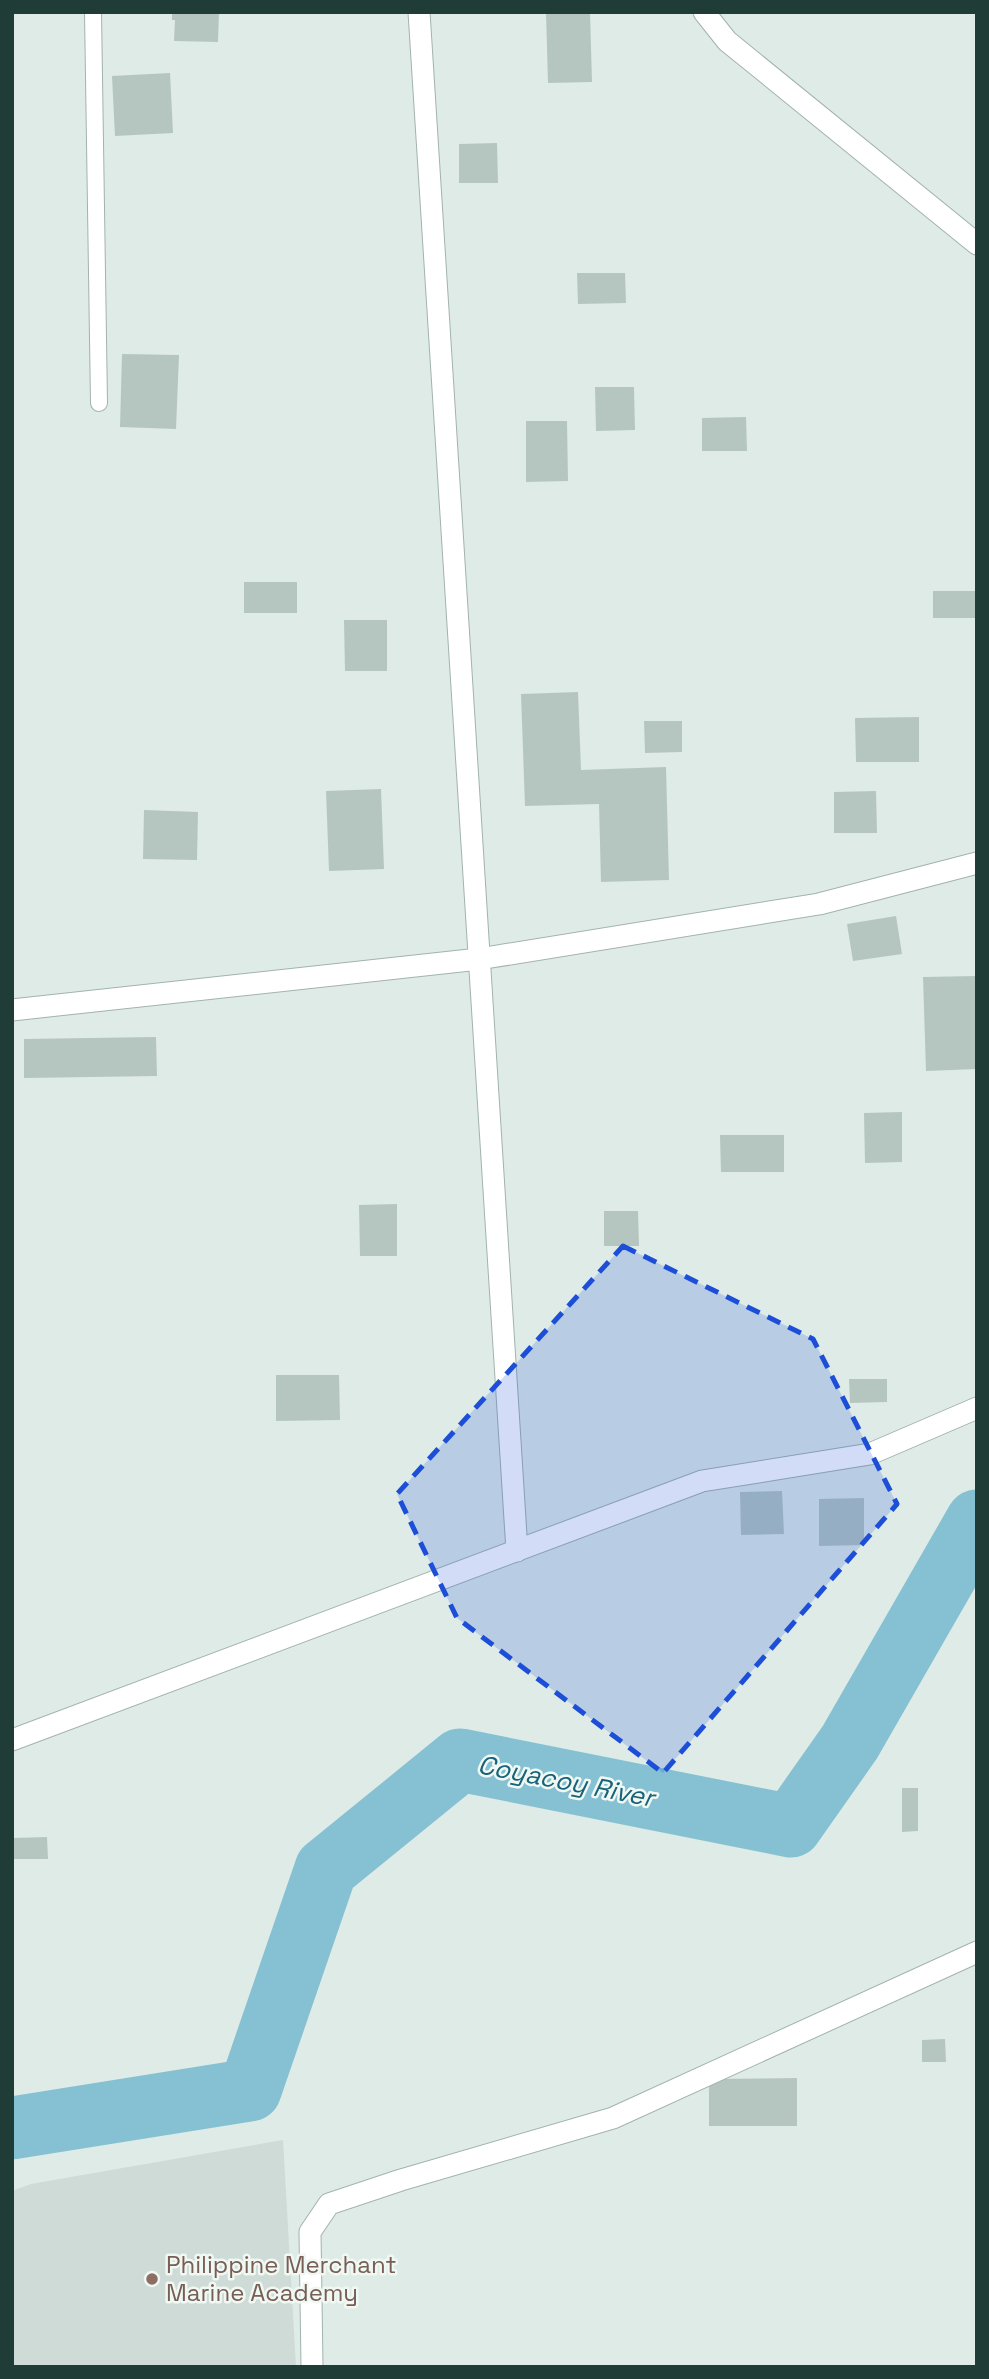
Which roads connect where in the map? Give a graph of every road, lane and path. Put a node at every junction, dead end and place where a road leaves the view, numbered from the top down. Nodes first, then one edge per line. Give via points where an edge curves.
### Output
1 (93, 12) edge
2 (419, 12) edge
3 (704, 12) edge
4 (977, 244) edge
5 (99, 402) dead end
6 (977, 863) edge
7 (479, 959) junction
8 (12, 1010) edge
9 (977, 1408) edge
10 (517, 1551) junction
11 (12, 1740) edge
12 (977, 1952) edge
13 (312, 2367) edge

1 - 5 lane
2 - 7 street
3 - 4 street via 727,41
6 - 7 street via 819,904
7 - 8 street
7 - 10 street
9 - 10 street via 870,1454 702,1481
10 - 11 street
12 - 13 street via 613,2118 329,2204 310,2232

